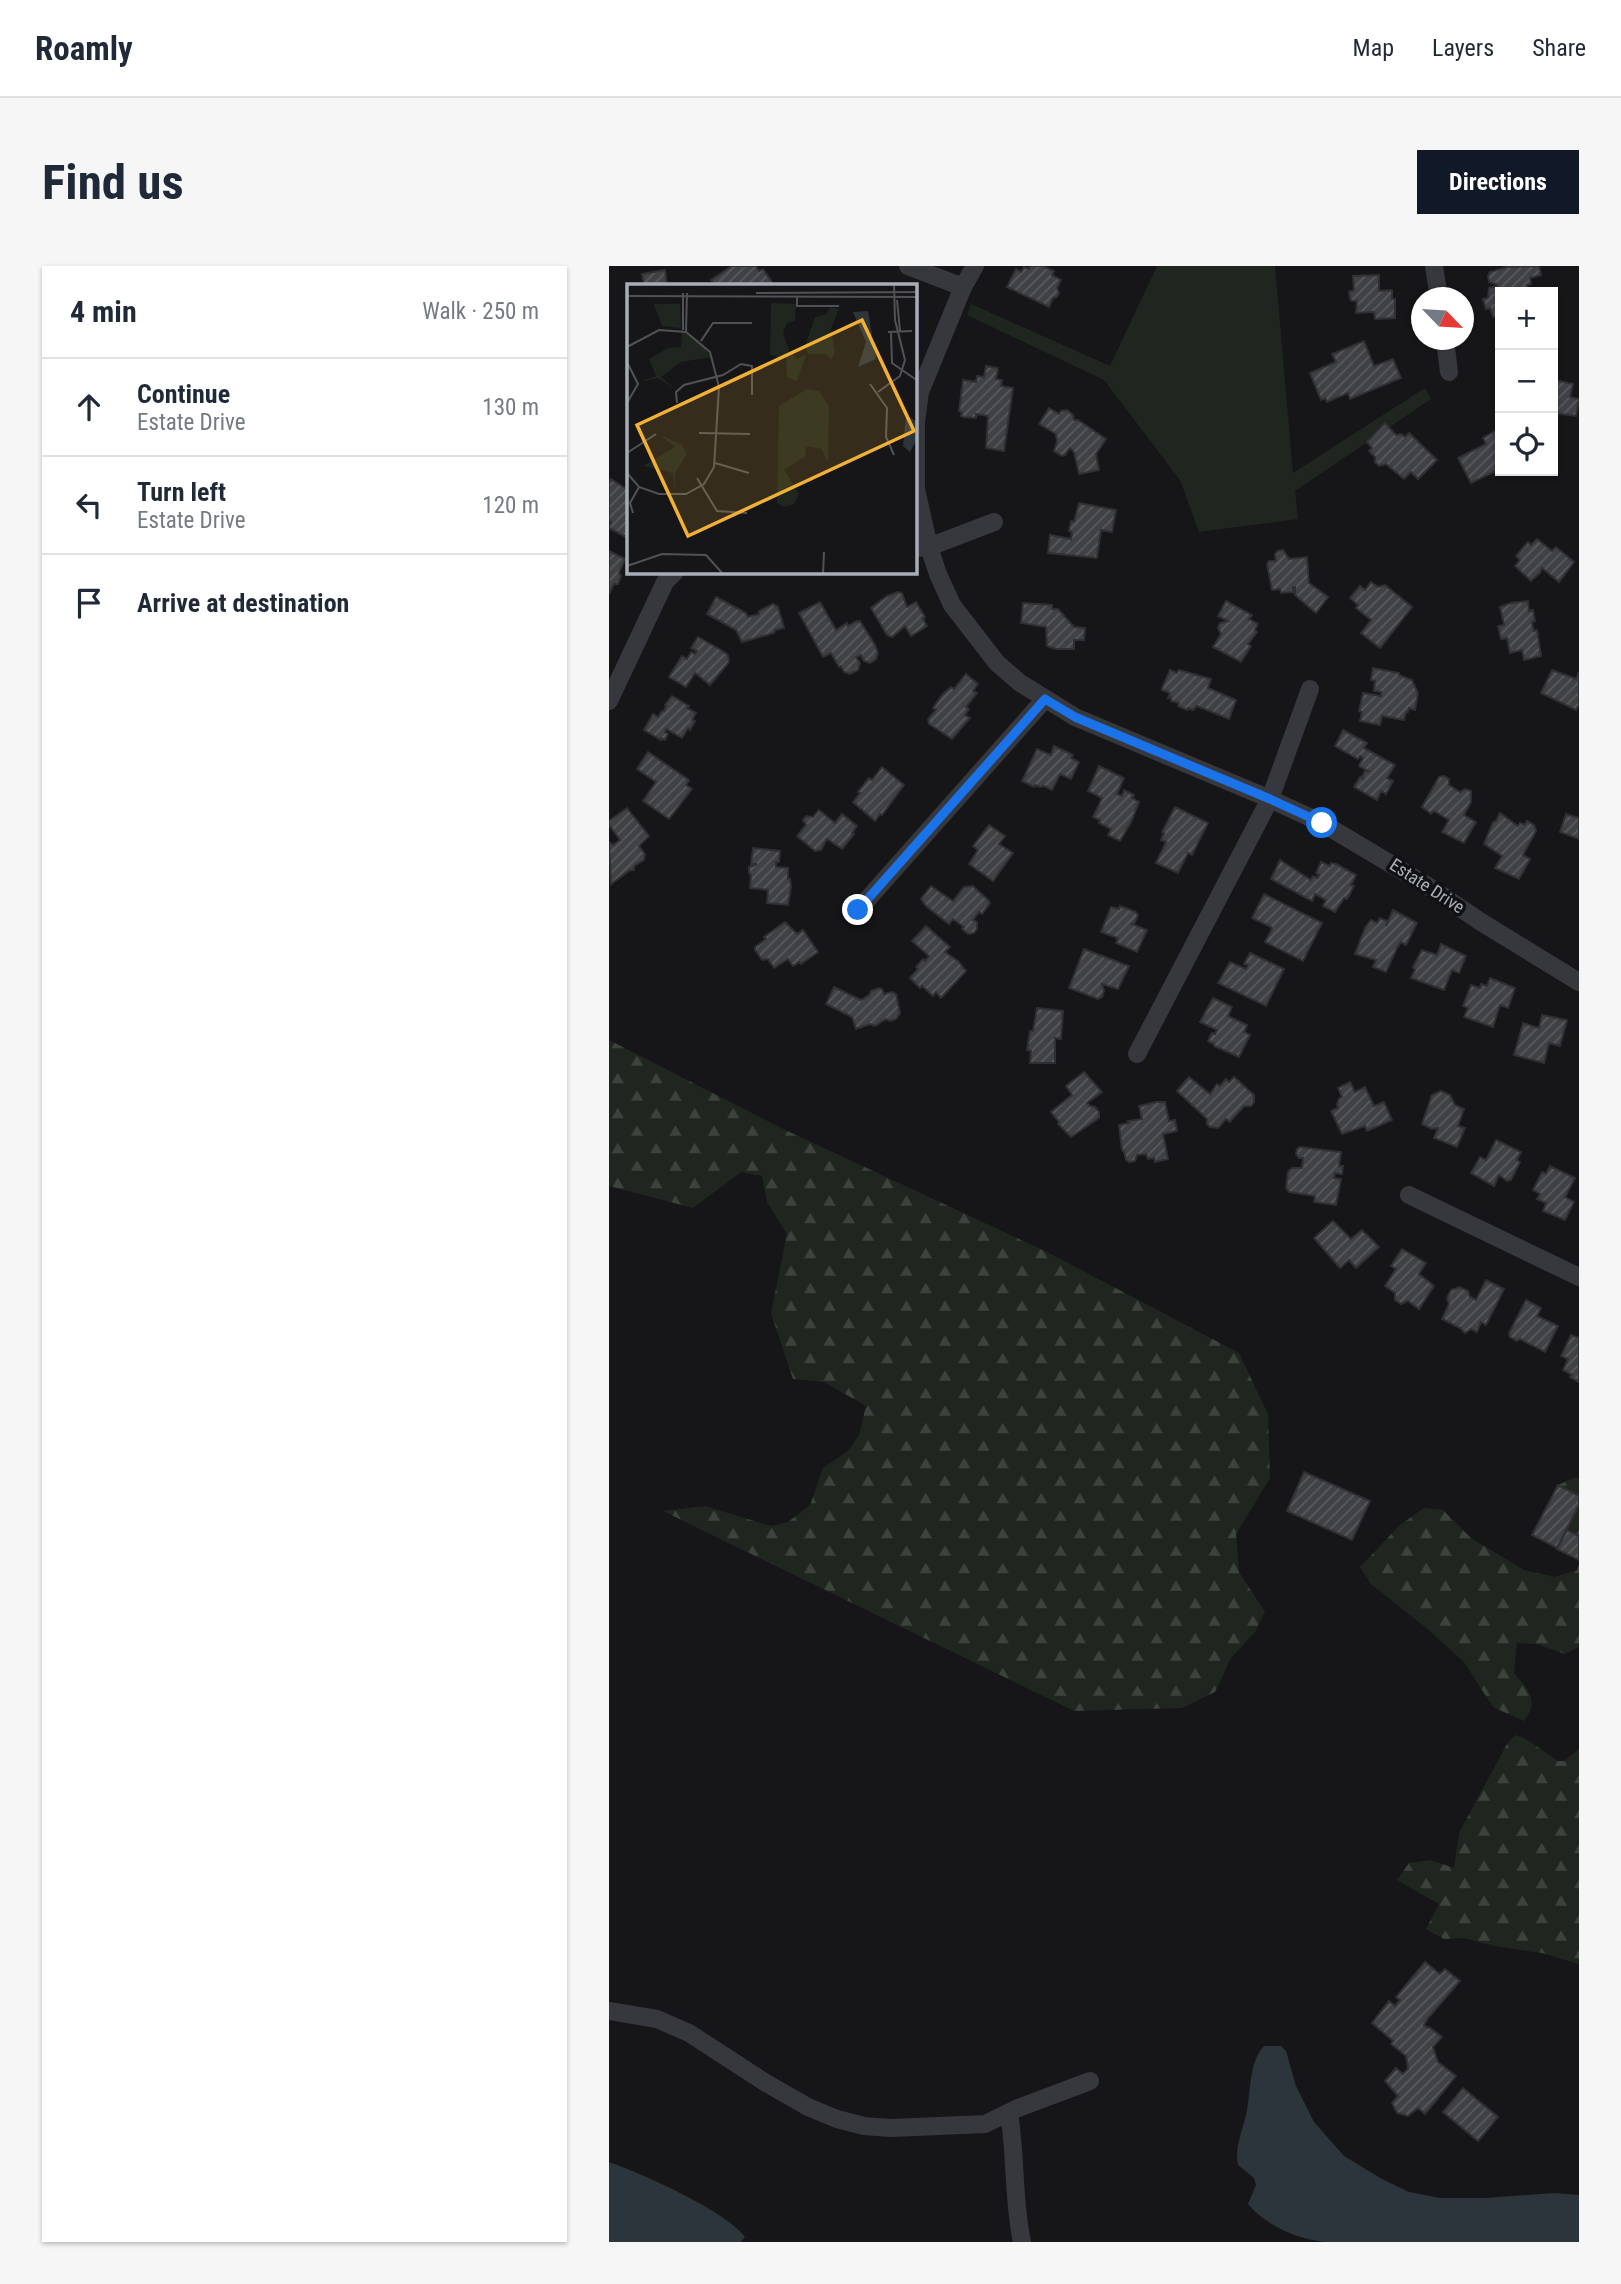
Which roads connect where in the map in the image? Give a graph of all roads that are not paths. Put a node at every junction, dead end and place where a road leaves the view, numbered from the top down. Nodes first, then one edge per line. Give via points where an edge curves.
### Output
1 (908, 266) edge
2 (975, 266) edge
3 (1434, 266) edge
4 (963, 287) junction
5 (1437, 287) edge
6 (1446, 350) edge
7 (1450, 372) dead end
8 (917, 414) edge
9 (917, 499) edge
10 (994, 522) dead end
11 (922, 548) edge
12 (673, 574) edge
13 (1310, 689) dead end
14 (1045, 699) junction
15 (609, 701) edge
16 (1270, 799) junction
17 (858, 910) dead end
18 (1579, 982) edge
19 (1136, 1055) dead end
20 (1409, 1195) dead end
21 (1579, 1277) edge
22 (609, 2011) edge
23 (1090, 2081) dead end
24 (1009, 2113) junction
25 (1023, 2242) edge

1 - 4 street
2 - 4 street, Estate Drive
3 - 5 street
4 - 8 street, Estate Drive via 920,392
6 - 7 street
9 - 11 street, Estate Drive
10 - 11 street
11 - 14 street, Estate Drive via 952,605 997,663
12 - 15 street via 665,582
13 - 16 street
14 - 16 street, Estate Drive via 1075,717
14 - 17 street
16 - 18 street, Estate Drive via 1380,857
16 - 19 street
20 - 21 street
22 - 24 street via 657,2019 689,2033 808,2107 864,2126 985,2124
23 - 24 street
24 - 25 street

